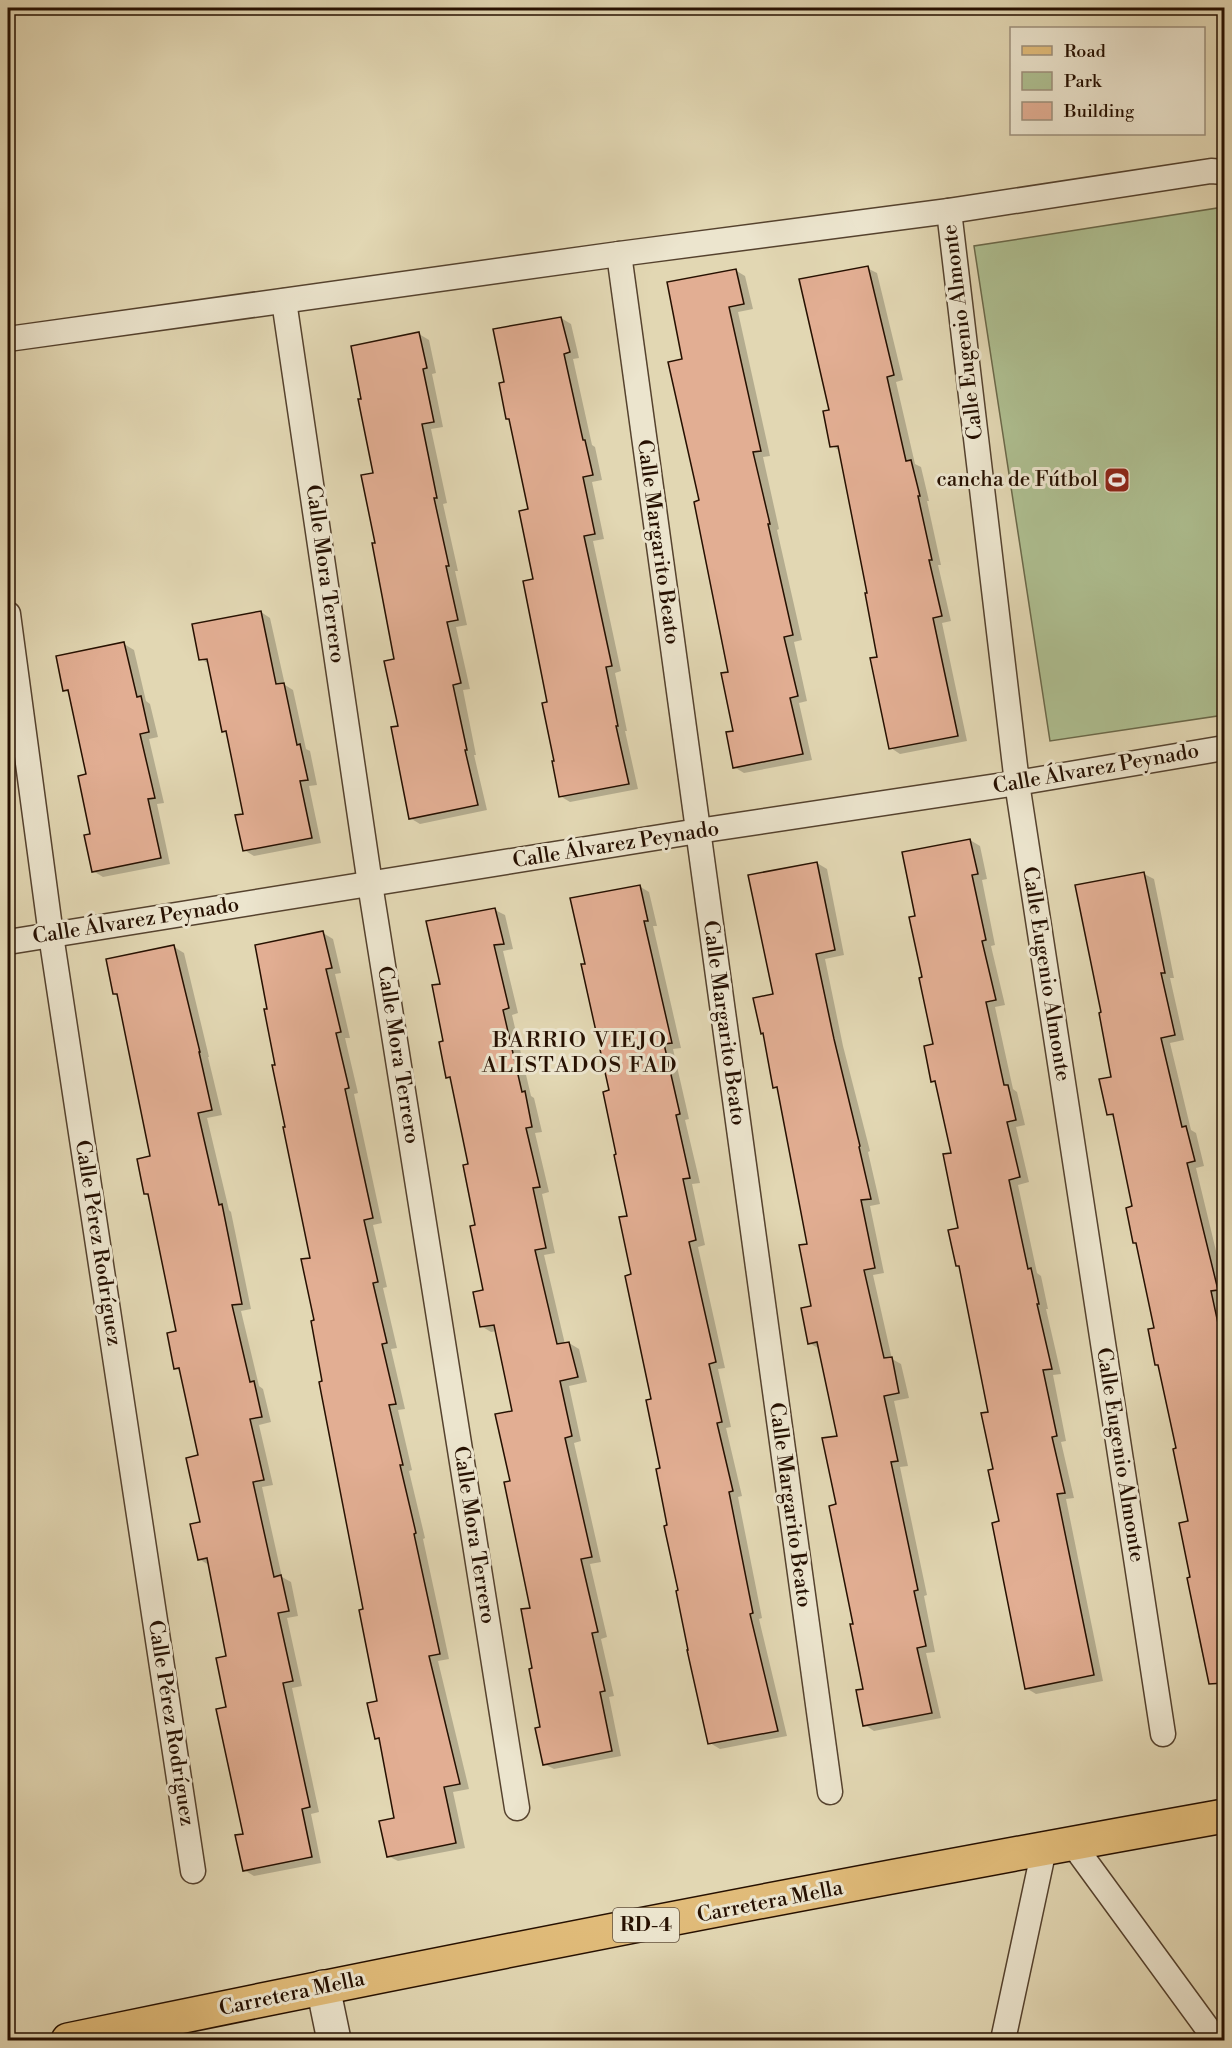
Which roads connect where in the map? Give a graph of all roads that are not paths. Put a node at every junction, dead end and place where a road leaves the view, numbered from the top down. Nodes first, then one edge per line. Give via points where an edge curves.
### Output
1 (1224, 172) edge
2 (949, 212) junction
3 (619, 254) junction
4 (284, 301) junction
5 (8, 339) edge
6 (8, 614) edge
7 (1224, 748) edge
8 (1017, 783) junction
9 (698, 831) junction
10 (370, 884) junction
11 (51, 935) junction
12 (8, 942) edge
13 (1162, 1734) dead end
14 (830, 1792) dead end
15 (518, 1808) dead end
16 (1224, 1816) edge
17 (1058, 1846) junction
18 (193, 1871) dead end
19 (323, 1987) junction
20 (68, 2040) edge
21 (334, 2040) edge
22 (1003, 2040) edge
23 (1216, 2040) edge

1 - 2 lane
2 - 3 lane
2 - 8 lane, Calle Eugenio Almonte
3 - 4 lane
3 - 9 lane, Calle Margarito Beato
4 - 5 lane
4 - 10 lane, Calle Mora Terrero
6 - 11 lane, Calle Pérez Rodríguez
7 - 8 lane, Calle Álvarez Peynado
8 - 9 lane, Calle Álvarez Peynado
8 - 13 lane, Calle Eugenio Almonte
9 - 10 lane, Calle Álvarez Peynado
9 - 14 lane, Calle Margarito Beato
10 - 11 lane, Calle Álvarez Peynado
10 - 15 lane, Calle Mora Terrero
11 - 12 lane, Calle Álvarez Peynado
11 - 18 lane, Calle Pérez Rodríguez
16 - 17 main road, Carretera Mella / RD-4
17 - 19 main road, Carretera Mella / RD-4
17 - 22 lane
17 - 23 lane
19 - 20 main road, Carretera Mella / RD-4
19 - 21 street

